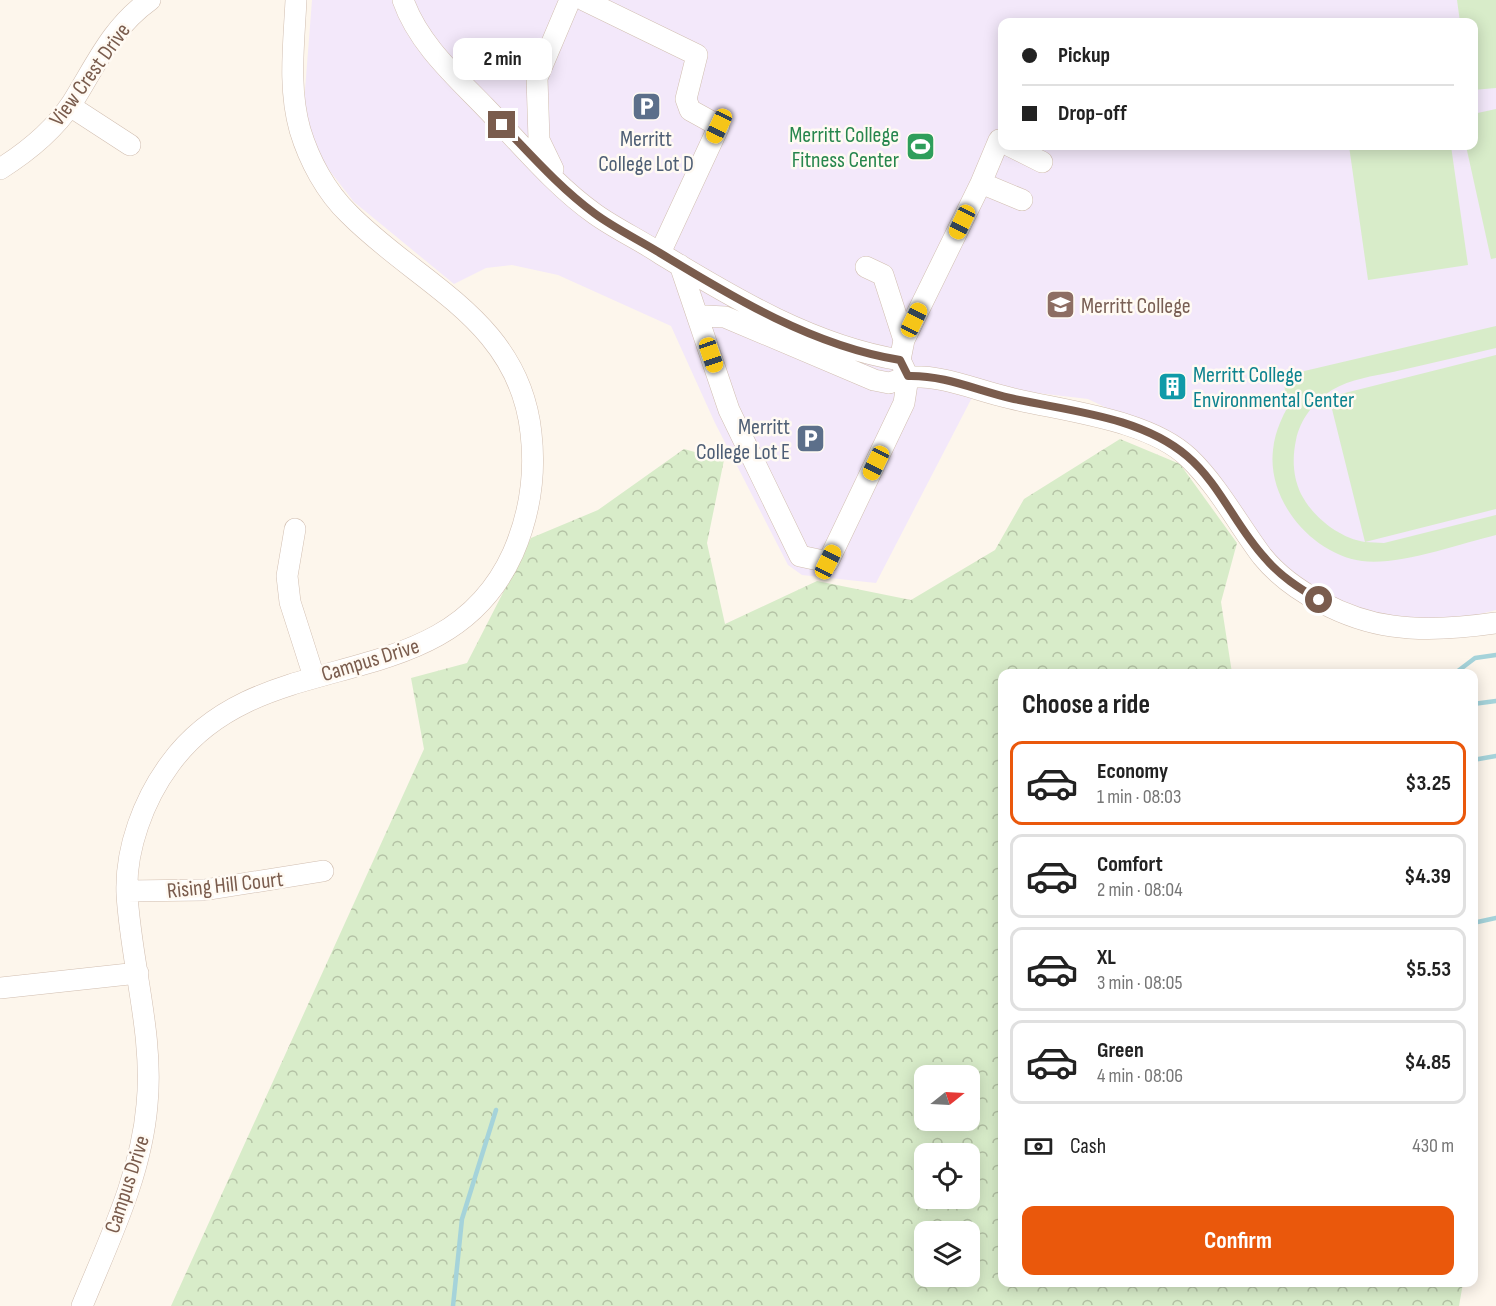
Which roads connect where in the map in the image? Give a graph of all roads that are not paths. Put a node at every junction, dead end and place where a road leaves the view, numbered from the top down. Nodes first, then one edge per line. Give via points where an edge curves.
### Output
1 (150, 0) edge
2 (296, 0) edge
3 (570, 0) edge
4 (584, 0) edge
5 (404, 4) edge
6 (70, 106) junction
7 (998, 142) edge
8 (130, 145) dead end
9 (1018, 150) edge
10 (1042, 162) dead end
11 (0, 169) edge
12 (981, 183) junction
13 (560, 185) junction
14 (1022, 200) dead end
15 (660, 253) junction
16 (680, 266) junction
17 (866, 267) dead end
18 (698, 318) junction
19 (904, 359) junction
20 (295, 529) dead end
21 (1496, 622) edge
22 (314, 677) junction
23 (323, 872) dead end
24 (127, 891) junction
25 (138, 973) junction
26 (0, 988) edge
27 (82, 1306) edge

1 - 6 street, View Crest Drive via 107,42
2 - 22 street, Campus Drive via 294,101 311,158 345,211 465,308 490,335 512,367 523,396 534,470 521,535 489,592 447,630 426,643 382,660
3 - 13 street via 537,78 539,140
4 - 15 street via 697,55 686,99 690,110 719,126
5 - 13 street via 420,36 447,68
6 - 8 street
6 - 11 street, View Crest Drive via 28,152
7 - 12 street
9 - 10 street
12 - 14 street
12 - 19 street
13 - 15 street via 595,214
15 - 16 street
16 - 18 street
16 - 19 street via 812,334 879,357
17 - 19 street via 883,275
18 - 19 street via 725,318 889,383
18 - 19 street via 729,410 800,556 828,562 904,403
19 - 21 street via 936,377 1008,398 1109,419 1158,437 1188,456 1264,558 1290,582 1319,600 1353,615 1401,627 1465,627
20 - 22 street via 287,576 290,602
22 - 24 street, Campus Drive via 239,704 191,738 152,791 138,827
23 - 24 street, Rising Hill Court via 204,890
24 - 25 street, Campus Drive
25 - 26 street
25 - 27 street, Campus Drive via 148,1050 148,1101 142,1145 129,1189

